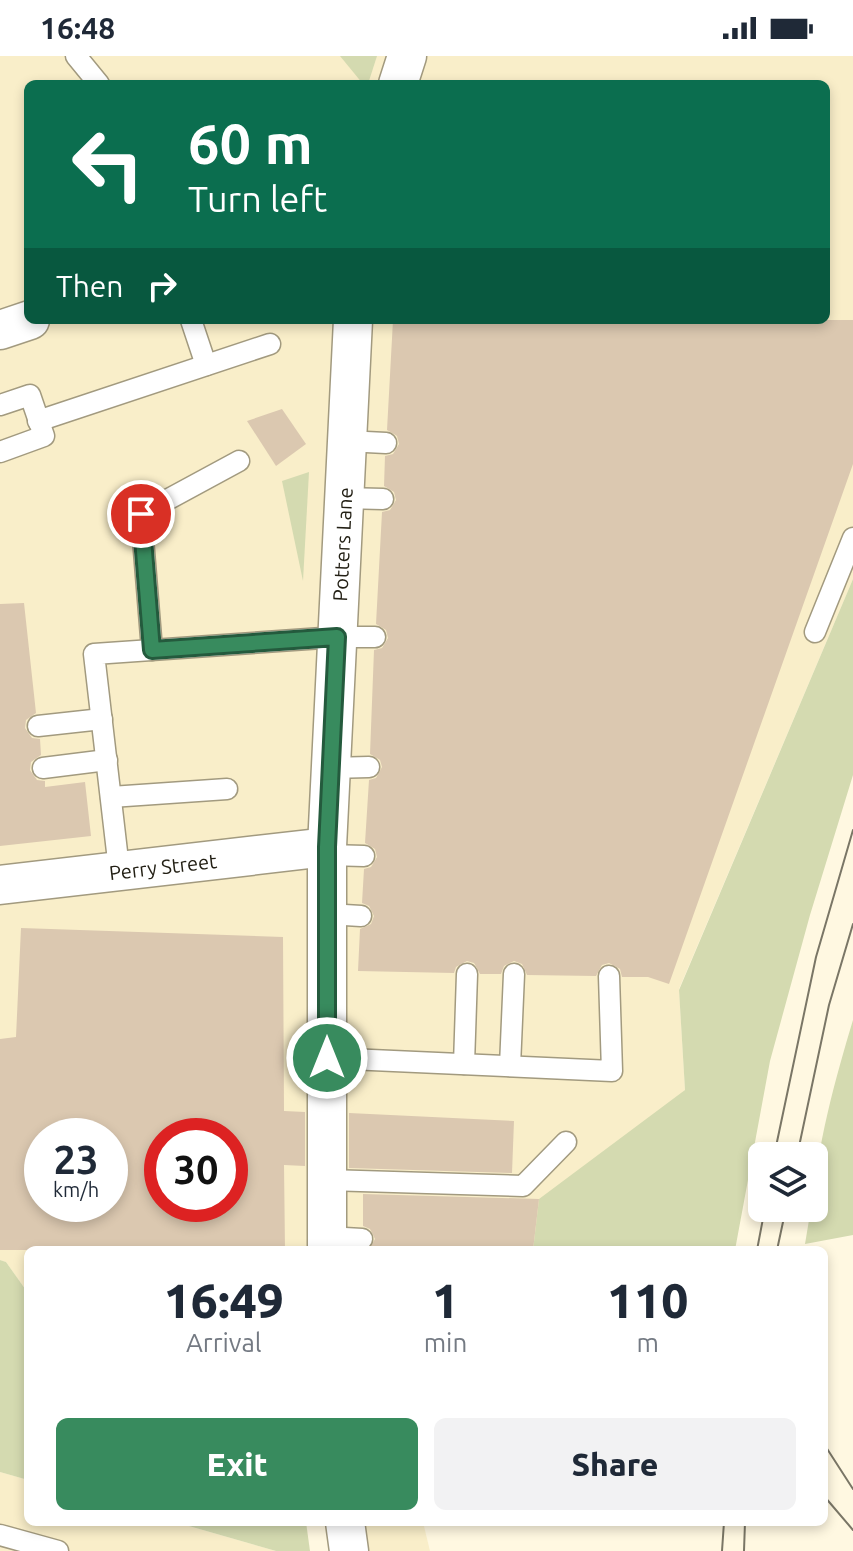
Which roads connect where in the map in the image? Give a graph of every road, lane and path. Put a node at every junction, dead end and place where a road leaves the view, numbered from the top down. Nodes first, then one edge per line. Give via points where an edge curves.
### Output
1 (76, 56) edge
2 (407, 56) edge
3 (96, 80) edge
4 (399, 80) edge
5 (24, 322) edge
6 (192, 324) edge
7 (353, 324) edge
8 (0, 330) edge
9 (270, 344) dead end
10 (206, 365) junction
11 (0, 405) edge
12 (38, 421) junction
13 (346, 441) junction
14 (386, 443) dead end
15 (0, 452) edge
16 (239, 461) dead end
17 (343, 498) junction
18 (383, 499) dead end
19 (853, 538) edge
20 (815, 632) dead end
21 (337, 637) junction
22 (375, 637) dead end
23 (152, 650) junction
24 (102, 719) junction
25 (38, 726) dead end
26 (107, 760) junction
27 (369, 767) dead end
28 (43, 768) dead end
29 (331, 768) junction
30 (227, 789) dead end
31 (111, 797) junction
32 (340, 853) junction
33 (119, 869) junction
34 (0, 885) edge
35 (467, 974) dead end
36 (514, 974) dead end
37 (609, 976) dead end
38 (327, 1058) junction
39 (464, 1064) junction
40 (510, 1066) junction
41 (566, 1142) dead end
42 (327, 1180) junction
43 (339, 1242) edge
44 (346, 1526) edge
45 (0, 1535) edge
46 (58, 1551) edge
47 (349, 1551) edge

1 - 3 lane
2 - 4 street
5 - 8 street
6 - 10 lane
7 - 13 street, Potters Lane
9 - 10 lane
10 - 12 lane
11 - 12 lane via 30,395
12 - 15 lane via 44,436
13 - 14 lane
13 - 17 street, Potters Lane
16 - 23 lane via 141,514
17 - 18 lane
17 - 21 street, Potters Lane
19 - 20 lane
21 - 22 lane
21 - 23 lane
21 - 29 street, Potters Lane
23 - 24 lane via 94,654
24 - 25 lane
24 - 26 lane
26 - 28 lane
26 - 31 lane
27 - 29 lane
29 - 32 street, Potters Lane
30 - 31 lane
31 - 33 lane
32 - 33 street, Perry Street
32 - 38 street, Potters Lane via 344,915
33 - 34 street, Perry Street
35 - 39 lane
36 - 40 lane
37 - 40 lane via 612,1071
38 - 39 lane
38 - 42 street, Potters Lane via 337,1139
39 - 40 lane
41 - 42 lane via 523,1186
42 - 43 street, Potters Lane
44 - 47 street
45 - 46 lane

